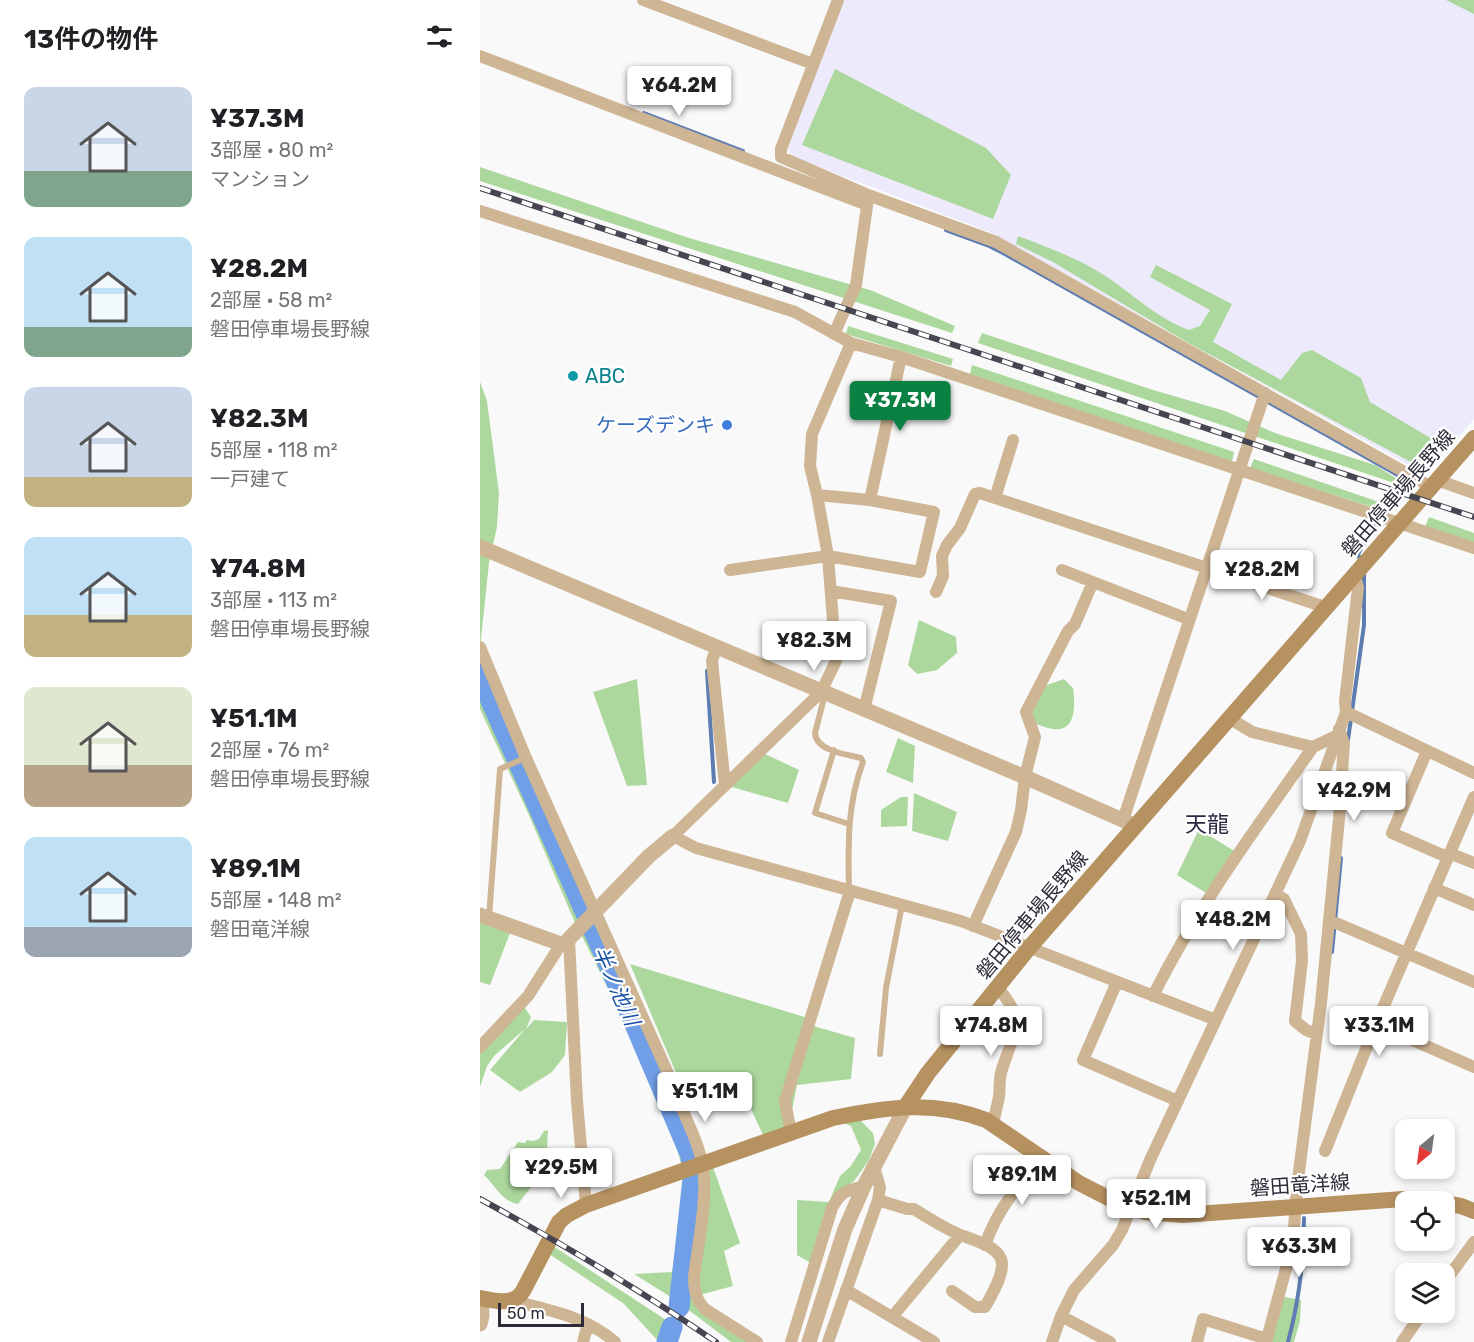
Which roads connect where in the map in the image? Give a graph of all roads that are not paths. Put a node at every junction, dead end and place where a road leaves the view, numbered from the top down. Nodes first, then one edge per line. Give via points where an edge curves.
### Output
1 (643, 0) edge
2 (838, 0) edge
3 (480, 56) edge
4 (813, 64) junction
5 (868, 200) junction
6 (480, 211) edge
7 (834, 333) junction
8 (851, 342) junction
9 (901, 357) junction
10 (1265, 393) junction
11 (1474, 438) edge
12 (1013, 440) dead end
13 (1238, 469) junction
14 (1434, 484) junction
15 (1474, 493) edge
16 (817, 495) junction
17 (995, 498) junction
18 (870, 500) junction
19 (1401, 524) junction
20 (1474, 548) edge
21 (480, 552) edge
22 (828, 556) junction
23 (1206, 567) junction
24 (730, 570) dead end
25 (1062, 570) dead end
26 (1355, 575) junction
27 (1093, 582) junction
28 (831, 591) junction
29 (936, 592) dead end
30 (1328, 608) junction
31 (1188, 619) junction
32 (480, 647) edge
33 (716, 648) junction
34 (823, 693) junction
35 (864, 711) junction
36 (1346, 712) junction
37 (1229, 718) junction
38 (1338, 733) junction
39 (1313, 747) junction
40 (834, 750) junction
41 (1427, 751) junction
42 (526, 758) junction
43 (1474, 773) edge
44 (1025, 777) junction
45 (724, 785) junction
46 (1474, 797) edge
47 (1129, 823) junction
48 (849, 824) junction
49 (673, 836) junction
50 (1448, 855) junction
51 (1474, 863) edge
52 (1434, 888) junction
53 (850, 891) junction
54 (1276, 894) junction
55 (902, 905) junction
56 (1474, 905) edge
57 (596, 911) junction
58 (484, 917) edge
59 (1329, 920) junction
60 (973, 926) junction
61 (565, 942) junction
62 (1029, 948) junction
63 (1407, 952) junction
64 (1118, 982) junction
65 (1474, 982) edge
66 (997, 987) junction
67 (1153, 996) junction
68 (1216, 1020) junction
69 (1376, 1024) junction
70 (1317, 1034) junction
71 (480, 1047) edge
72 (880, 1054) dead end
73 (1474, 1067) edge
74 (1178, 1101) junction
75 (906, 1106) junction
76 (993, 1125) junction
77 (791, 1133) junction
78 (1325, 1151) dead end
79 (1043, 1159) junction
80 (701, 1164) junction
81 (874, 1167) junction
82 (864, 1186) junction
83 (878, 1200) junction
84 (1395, 1200) edge
85 (586, 1205) junction
86 (1455, 1205) edge
87 (1297, 1207) junction
88 (1131, 1209) junction
89 (1474, 1211) edge
90 (960, 1235) junction
91 (1474, 1242) edge
92 (985, 1245) junction
93 (1455, 1268) edge
94 (846, 1290) junction
95 (952, 1290) dead end
96 (481, 1300) edge
97 (513, 1301) junction
98 (892, 1316) junction
99 (1061, 1316) junction
100 (1415, 1323) edge
101 (480, 1324) edge
102 (588, 1324) junction
103 (928, 1341) edge
104 (1267, 1341) edge
105 (582, 1342) edge
106 (615, 1342) edge
107 (757, 1342) edge
108 (791, 1342) edge
109 (808, 1342) edge
110 (828, 1342) edge
111 (1052, 1342) edge
112 (1110, 1342) edge
113 (1197, 1342) edge
114 (1402, 1342) edge

1 - 4 street
2 - 4 street
3 - 5 street
4 - 5 street via 780,149 781,157
5 - 7 street via 856,285
5 - 10 street via 996,242
6 - 7 street via 795,312
7 - 8 street
8 - 9 street
8 - 16 street via 812,434 810,466
9 - 13 street
9 - 18 street
10 - 13 street
10 - 14 street
11 - 14 main road, 磐田停車場長野線
12 - 17 street
13 - 19 street
13 - 23 street
14 - 15 street
14 - 19 main road, 磐田停車場長野線
16 - 18 street
16 - 22 street
17 - 23 street
17 - 29 street via 975,494 942,556 943,576
18 - 22 street via 934,512 920,572
19 - 20 street
19 - 26 main road, 磐田停車場長野線
21 - 33 street
22 - 24 street
22 - 28 street
23 - 30 street
23 - 31 street
25 - 27 street
26 - 30 main road, 磐田停車場長野線
26 - 36 street via 1358,588
27 - 31 street
27 - 44 street via 1075,624 1026,711 1035,737
28 - 34 street via 836,661
28 - 35 street via 891,601
30 - 37 main road, 磐田停車場長野線
31 - 47 street
32 - 42 street
33 - 34 street
33 - 45 street via 712,661
34 - 35 street
34 - 40 lane via 815,739
34 - 45 street
35 - 44 street
36 - 38 street
36 - 41 street
37 - 39 street via 1252,732
37 - 47 main road, 磐田停車場長野線
38 - 39 street
38 - 54 street via 1300,841
38 - 59 street via 1344,743
39 - 67 street via 1175,951
40 - 48 lane via 861,758 862,762 853,790
40 - 48 lane via 815,813
41 - 43 street
41 - 50 street via 1392,834
42 - 57 street
42 - 58 lane via 500,769
44 - 47 street
44 - 60 street via 1016,832
45 - 49 street
46 - 50 street
47 - 62 main road, 磐田停車場長野線
48 - 53 lane
49 - 53 street via 696,848
49 - 57 street
50 - 51 street
50 - 52 street
52 - 56 street
52 - 63 street
53 - 55 street
53 - 77 street via 785,1101
54 - 68 street
54 - 70 street via 1284,899 1301,934 1295,1021
55 - 60 street
55 - 72 lane via 886,988
57 - 61 street
57 - 80 street via 688,1119
58 - 61 street
59 - 63 street
59 - 70 street
60 - 62 street
61 - 71 street via 528,996
61 - 85 street
62 - 64 street
62 - 66 main road, 磐田停車場長野線
63 - 65 street
63 - 69 street
64 - 67 street
64 - 74 street via 1083,1060
66 - 75 main road, 磐田停車場長野線 via 928,1072
66 - 76 street via 1010,1002 1015,1028 1001,1074
67 - 68 street
68 - 74 street
69 - 73 street
69 - 78 street
70 - 87 street
74 - 88 street
75 - 76 main road, 磐田竜洋線 via 970,1114
75 - 77 main road via 833,1118
75 - 81 street
76 - 79 main road, 磐田竜洋線
77 - 80 main road
79 - 88 main road, 磐田竜洋線 via 1079,1183
79 - 92 street via 1003,1205
80 - 85 main road
80 - 107 street via 703,1207 694,1277 696,1296 705,1310
81 - 82 street
81 - 83 street via 880,1187
82 - 108 street via 838,1196 832,1208
82 - 109 street via 845,1229
83 - 90 street via 914,1209
83 - 94 street
84 - 87 main road, 磐田竜洋線
85 - 97 main road via 559,1222 521,1295
86 - 89 main road
87 - 88 main road, 磐田竜洋線 via 1183,1215
87 - 104 street via 1293,1243
88 - 99 street via 1113,1245 1074,1290
90 - 92 street
90 - 98 street
91 - 93 street
92 - 95 street via 1002,1262 998,1281 985,1306 975,1307
94 - 98 street
94 - 110 street
96 - 97 main road
96 - 101 street
97 - 102 street
98 - 103 street
99 - 111 street
99 - 112 street
100 - 114 street
102 - 105 street
102 - 106 street
104 - 113 street via 1203,1319

